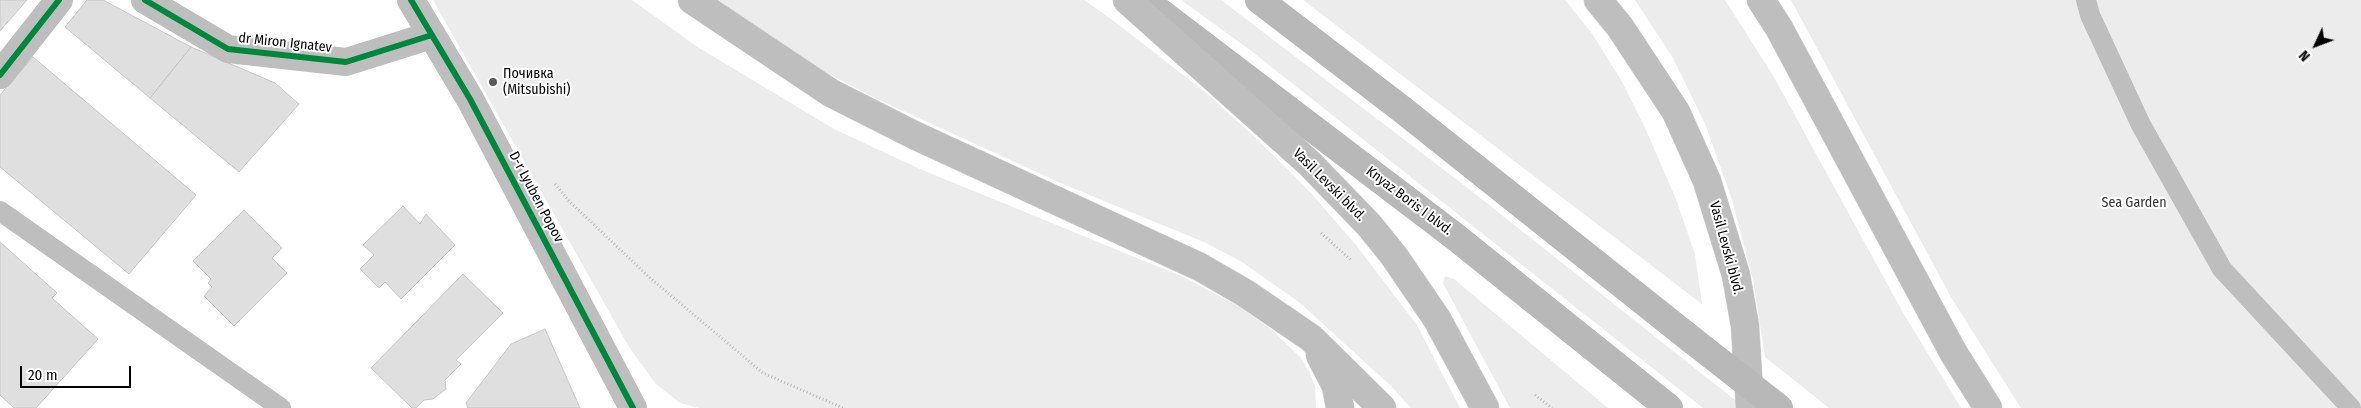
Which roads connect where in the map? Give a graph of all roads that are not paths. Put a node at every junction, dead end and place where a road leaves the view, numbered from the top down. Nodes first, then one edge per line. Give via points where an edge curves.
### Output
1 (59, 0) edge
2 (146, 0) edge
3 (411, 0) edge
4 (692, 0) edge
5 (1127, 0) edge
6 (1144, 0) edge
7 (1259, 0) edge
8 (1598, 0) edge
9 (1606, 0) edge
10 (1761, 0) edge
11 (2086, 0) edge
12 (1620, 27) junction
13 (432, 35) junction
14 (0, 75) edge
15 (0, 211) edge
16 (1311, 338) junction
17 (282, 408) edge
18 (634, 408) edge
19 (1340, 408) edge
20 (1382, 408) edge
21 (1485, 408) edge
22 (1669, 408) edge
23 (1750, 408) edge
24 (1780, 408) edge
25 (1988, 408) edge
26 (2351, 408) edge

1 - 14 main road
2 - 13 main road, dr Miron Ignatev via 228,49 346,62
3 - 13 main road, D-r Lyuben Popov
4 - 16 main road via 831,93 1200,267 1276,312
5 - 21 main road, Vasil Levski blvd. via 1309,164 1369,225 1437,319
6 - 22 main road, Knyaz Boris I blvd. via 1454,235
7 - 24 main road, bridge
8 - 12 main road, Vasil Levski blvd.
9 - 12 main road
10 - 25 main road via 1953,352
11 - 26 lane via 2141,125 2222,269
12 - 23 main road, Vasil Levski blvd. via 1676,112 1707,181 1736,275 1745,326
13 - 18 main road, D-r Lyuben Popov via 470,99
15 - 17 lane
16 - 19 main road via 1336,386
16 - 20 main road

